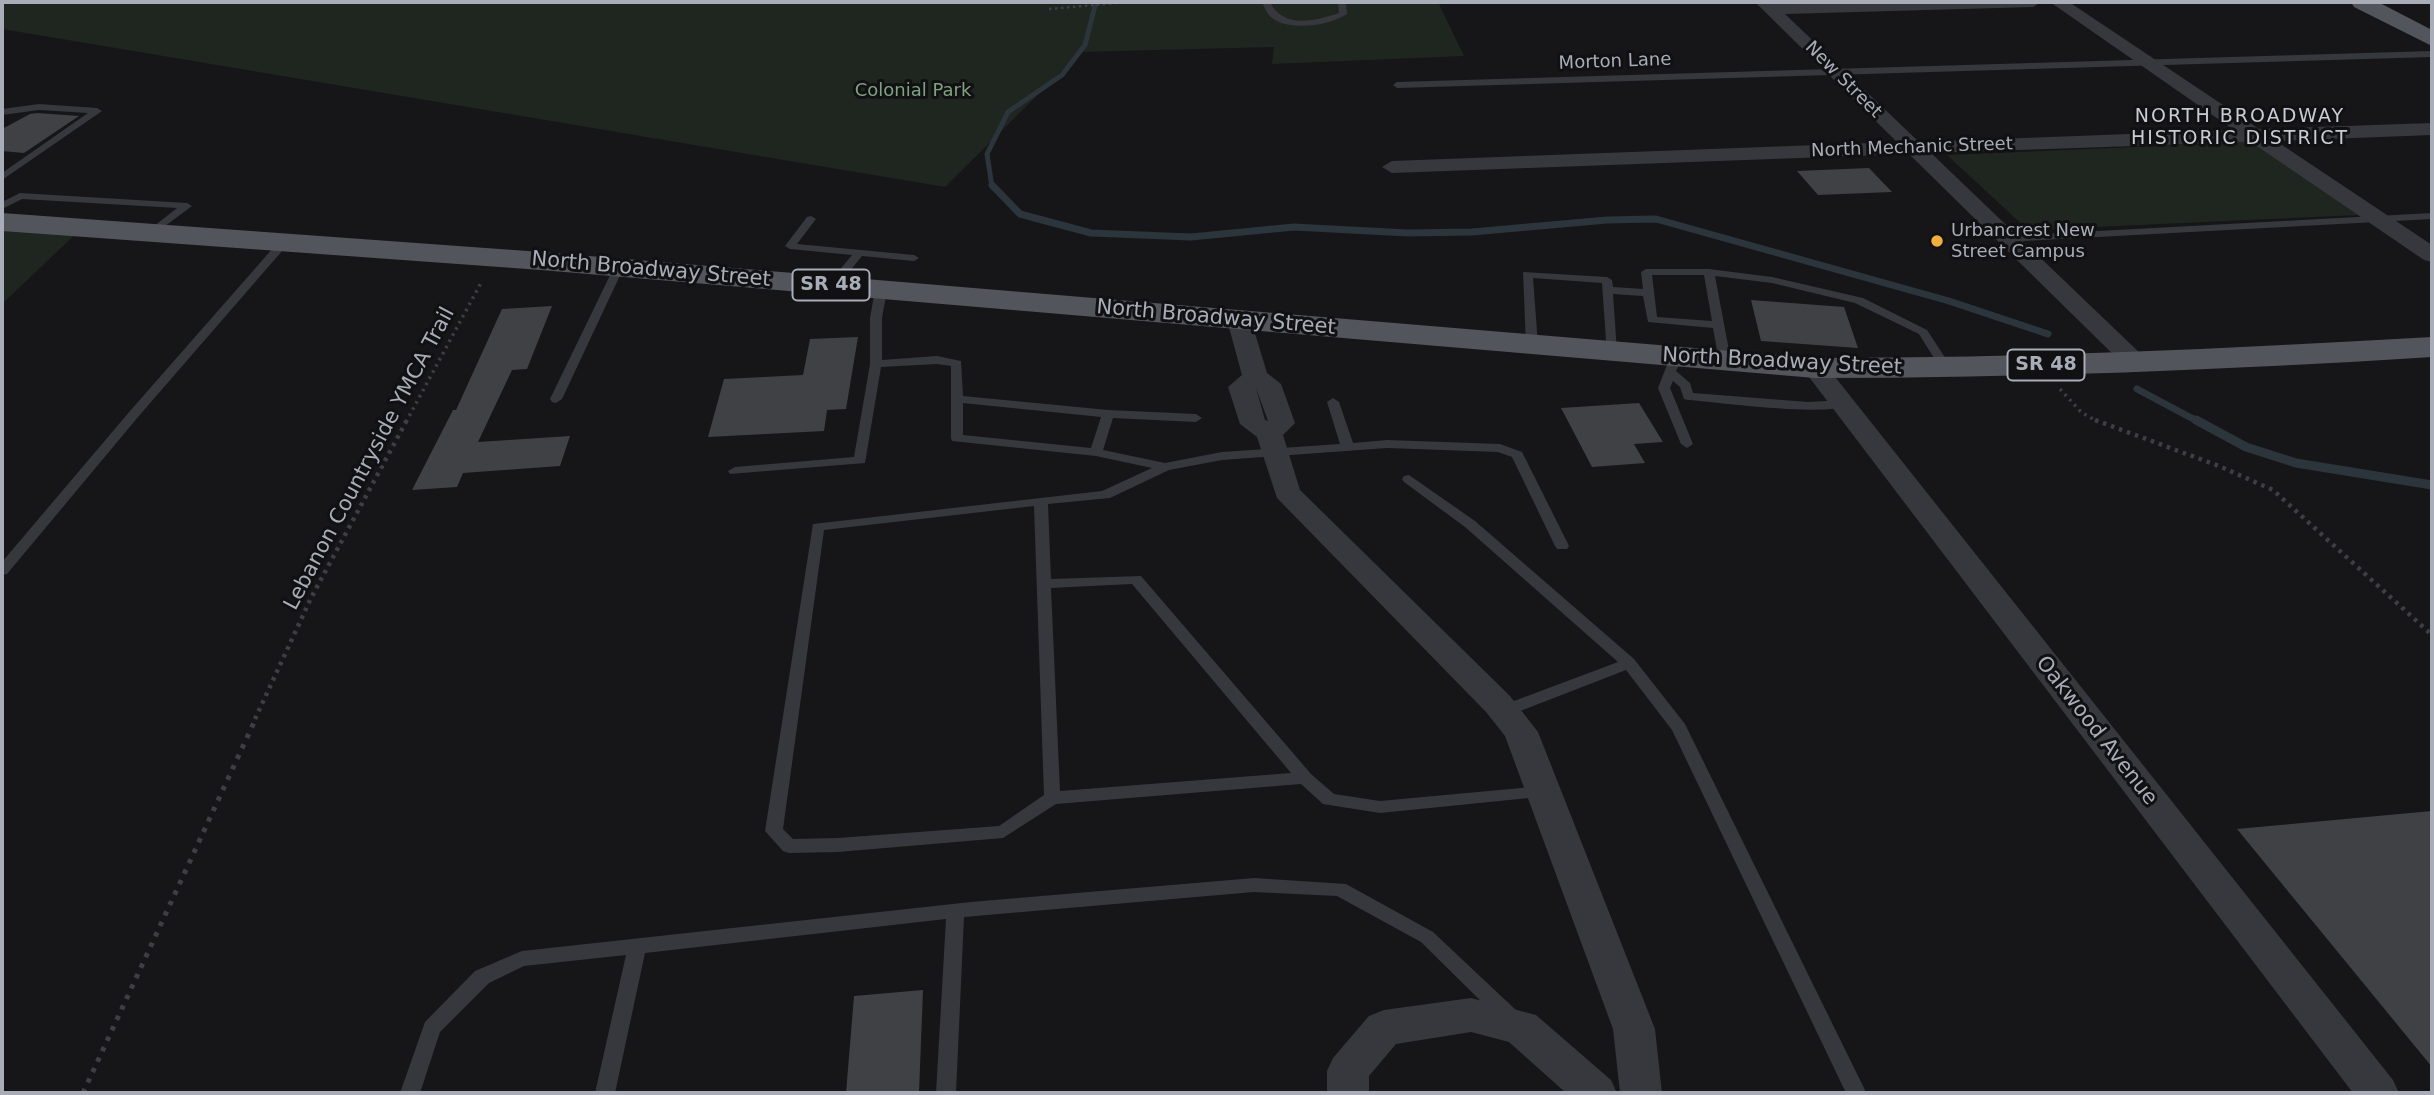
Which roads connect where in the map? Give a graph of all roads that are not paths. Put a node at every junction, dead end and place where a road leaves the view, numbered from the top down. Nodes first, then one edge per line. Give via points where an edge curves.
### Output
1 (1266, 2) edge
2 (1342, 2) edge
3 (2033, 2) edge
4 (2058, 2) edge
5 (2362, 2) edge
6 (1767, 5) edge
7 (2432, 39) edge
8 (2432, 54) edge
9 (2146, 61) junction
10 (1834, 71) junction
11 (1397, 85) dead end
12 (2, 112) edge
13 (2432, 128) edge
14 (2255, 135) junction
15 (1912, 148) junction
16 (1392, 167) dead end
17 (2, 177) edge
18 (2, 206) edge
19 (2432, 216) edge
20 (2378, 218) junction
21 (811, 219) dead end
22 (2, 222) edge
23 (153, 232) junction
24 (2005, 239) junction
25 (285, 241) junction
26 (859, 253) junction
27 (2432, 255) edge
28 (914, 258) dead end
29 (620, 267) junction
30 (1709, 272) junction
31 (832, 286) junction
32 (881, 290) junction
33 (1608, 290) junction
34 (1649, 293) junction
35 (1239, 320) junction
36 (1718, 325) junction
37 (1532, 345) junction
38 (2432, 347) edge
39 (1611, 352) junction
40 (1725, 361) junction
41 (2135, 362) junction
42 (876, 364) junction
43 (1673, 365) junction
44 (1815, 368) junction
45 (1946, 368) junction
46 (556, 398) dead end
47 (957, 399) junction
48 (1333, 402) dead end
49 (1843, 404) junction
50 (1108, 414) junction
51 (1196, 418) dead end
52 (1272, 442) junction
53 (1687, 444) dead end
54 (1348, 447) junction
55 (1096, 452) junction
56 (1165, 467) junction
57 (734, 471) dead end
58 (1409, 479) dead end
59 (1041, 501) junction
60 (1562, 546) dead end
61 (2, 571) edge
62 (1045, 584) junction
63 (1629, 663) junction
64 (1504, 711) junction
65 (1305, 778) junction
66 (1544, 792) junction
67 (1052, 798) junction
68 (955, 911) junction
69 (638, 947) junction
70 (1521, 1027) junction
71 (1855, 1090) dead end
72 (410, 1093) edge
73 (606, 1093) edge
74 (946, 1093) edge
75 (1348, 1093) edge
76 (1596, 1093) edge
77 (1641, 1093) edge
78 (2378, 1093) edge

1 - 2 lane via 1273,14 1291,23 1343,14
3 - 6 street
4 - 9 street
5 - 7 main road
6 - 10 street, New Street
8 - 9 lane, Morton Lane
9 - 10 lane, Morton Lane
9 - 14 street
10 - 11 lane, Morton Lane
10 - 15 street, New Street
12 - 17 lane via 39,107 97,111
13 - 14 street, North Mechanic Street
14 - 15 street, North Mechanic Street
14 - 20 street
15 - 16 street, North Mechanic Street
15 - 24 street, New Street
18 - 23 lane via 20,196 187,206
19 - 20 lane
20 - 24 lane
20 - 27 street
21 - 26 lane via 790,246
22 - 23 main road, North Broadway Street / SR 48
23 - 25 main road, North Broadway Street / SR 48
24 - 41 street, New Street
25 - 29 main road, North Broadway Street / SR 48
25 - 61 lane
26 - 28 lane
26 - 31 lane
29 - 31 main road, North Broadway Street / SR 48
29 - 46 lane
30 - 34 lane via 1646,272
30 - 36 lane
30 - 45 lane via 1772,280 1859,300 1923,332
31 - 32 main road, North Broadway Street / SR 48
32 - 35 main road, North Broadway Street / SR 48
32 - 42 lane
33 - 34 lane
33 - 37 lane via 1607,280 1527,274
33 - 39 lane
34 - 36 lane via 1652,320
35 - 37 main road, North Broadway Street / SR 48
35 - 52 street via 1255,377 1241,387 1253,424
36 - 40 lane
37 - 39 main road, North Broadway Street / SR 48
38 - 41 main road, North Broadway Street / SR 48
39 - 43 main road, North Broadway Street / SR 48
40 - 43 main road, North Broadway Street / SR 48
40 - 44 main road, North Broadway Street / SR 48
41 - 45 main road, North Broadway Street / SR 48
42 - 47 lane via 937,360 957,364
42 - 57 lane via 860,460
43 - 49 lane via 1688,396 1808,406
43 - 53 lane via 1664,388
44 - 45 main road, North Broadway Street / SR 48
44 - 49 street, Oakwood Avenue
47 - 50 lane
47 - 55 lane via 957,438
48 - 54 lane
49 - 78 street, Oakwood Avenue
50 - 51 lane
50 - 55 lane
52 - 54 lane
52 - 56 lane
52 - 64 street via 1287,492
54 - 60 lane via 1500,448 1517,455
55 - 56 lane
56 - 59 lane via 1105,495
58 - 63 lane via 1471,524
59 - 62 lane
59 - 67 lane via 818,527 774,831 789,846 1003,832
62 - 65 lane via 1136,579
62 - 67 lane
63 - 64 lane
63 - 71 lane via 1679,727
64 - 66 street via 1521,732
65 - 66 lane via 1329,800 1380,807
65 - 67 lane
66 - 77 street via 1634,1029
68 - 69 lane
68 - 70 lane via 1254,885 1339,889 1427,937
68 - 74 lane
69 - 72 lane via 522,959 482,977 432,1028
69 - 73 lane
70 - 75 street via 1471,1015 1384,1028 1348,1071
70 - 76 street

